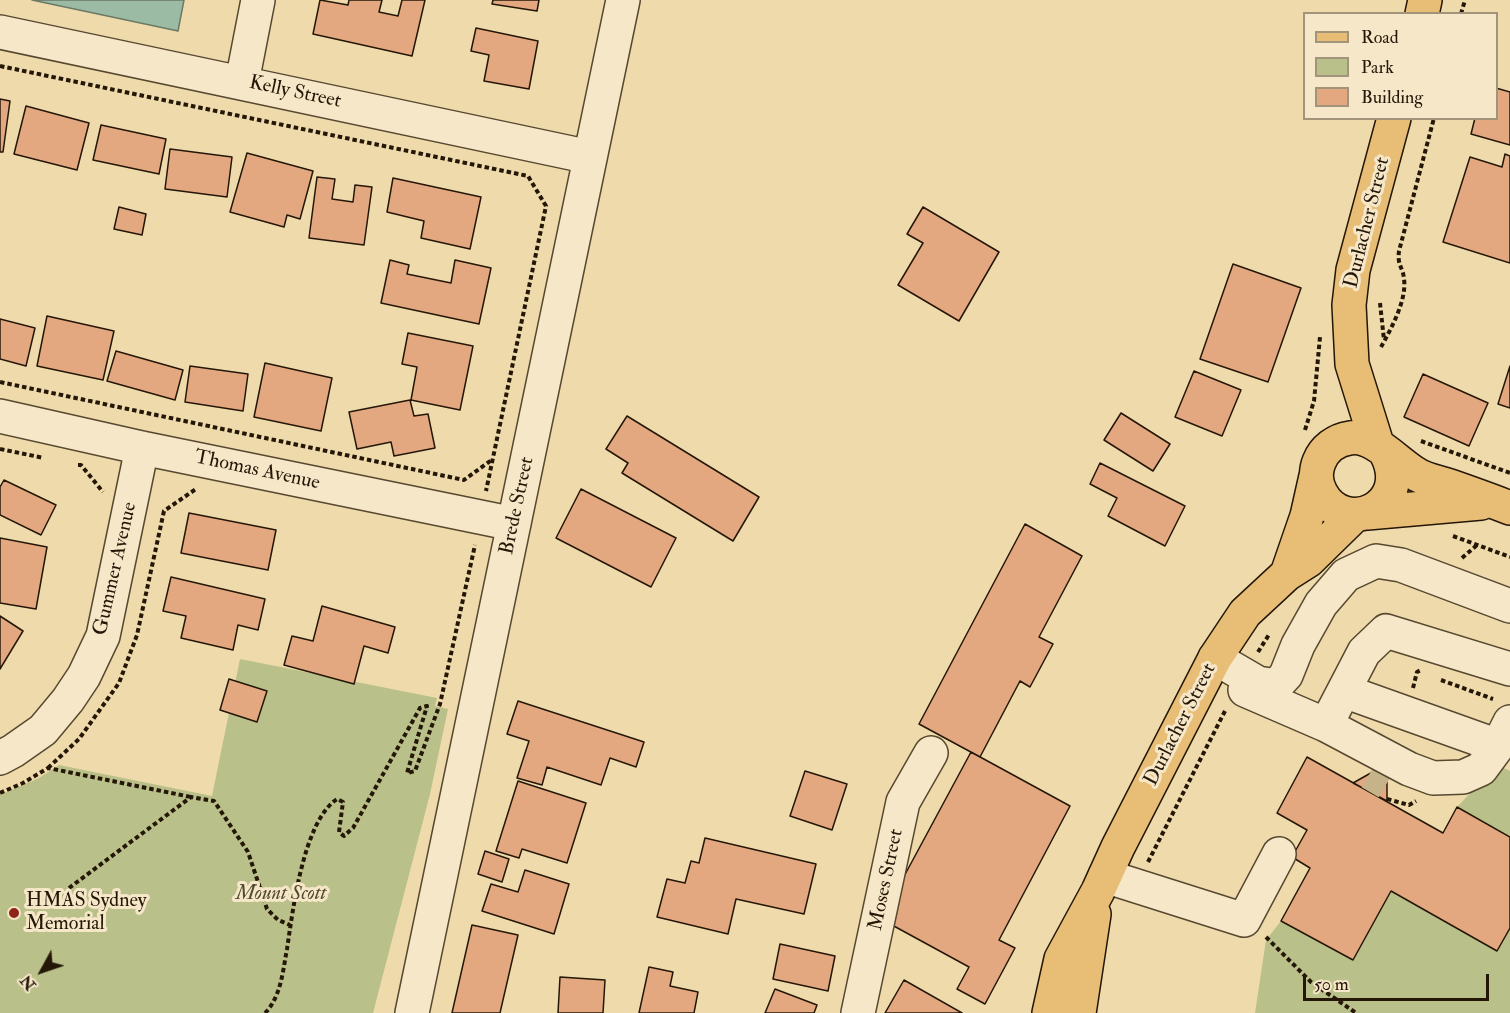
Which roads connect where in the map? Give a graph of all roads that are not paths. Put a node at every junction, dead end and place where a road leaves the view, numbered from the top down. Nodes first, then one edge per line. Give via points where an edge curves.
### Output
1 (258, 0) edge
2 (623, 0) edge
3 (0, 32) edge
4 (242, 82) junction
5 (1393, 120) edge
6 (590, 157) junction
7 (1352, 364) junction
8 (0, 416) edge
9 (1332, 445) junction
10 (142, 448) junction
11 (1381, 449) junction
12 (1316, 476) junction
13 (1503, 505) edge
14 (1361, 514) junction
15 (514, 524) junction
16 (1287, 574) junction
17 (1510, 606) edge
18 (1211, 664) junction
19 (1510, 669) edge
20 (1344, 691) junction
21 (1337, 730) junction
22 (1506, 732) edge
23 (931, 753) dead end
24 (0, 758) edge
25 (1433, 778) junction
26 (1279, 854) dead end
27 (1101, 883) junction
28 (412, 1013) edge
29 (858, 1013) edge
30 (1049, 1013) edge
31 (1079, 1013) edge

1 - 4 street
2 - 6 street, Brede Street
3 - 4 street, Kelly Street
4 - 6 street, Kelly Street
5 - 7 main road, Durlacher Street via 1353,270 1349,304
6 - 15 street, Brede Street
7 - 9 main road, Durlacher Street
7 - 11 main road, Durlacher Street
8 - 10 street, Thomas Avenue
9 - 11 main road via 1354,437 1366,439
9 - 12 main road via 1323,453
10 - 15 street, Thomas Avenue
10 - 24 street, Gummer Avenue via 103,636 84,676 43,730
11 - 13 main road via 1418,476
11 - 14 main road via 1393,470 1392,488 1378,507
12 - 14 main road via 1318,488 1328,503 1343,513
12 - 16 main road, Durlacher Street
13 - 14 main road
14 - 16 main road, Durlacher Street via 1310,560
15 - 28 street, Brede Street
16 - 18 main road, Durlacher Street via 1245,613
17 - 18 street via 1377,561 1346,574 1321,604 1286,675 1276,686
18 - 21 street via 1237,687
18 - 27 main road, Durlacher Street
19 - 20 street via 1386,631 1367,647
20 - 21 street
20 - 22 street
21 - 25 street
21 - 25 street via 1359,765 1379,778 1403,789
22 - 25 street via 1481,769 1463,777
23 - 29 street, Moses Street via 903,802
26 - 27 street via 1244,920 1136,885
27 - 30 main road, Durlacher Street via 1061,959
27 - 31 main road, Durlacher Street

